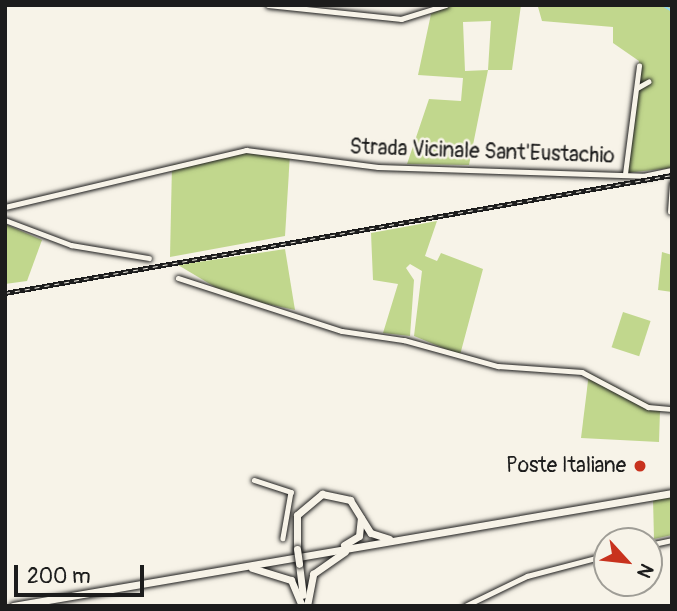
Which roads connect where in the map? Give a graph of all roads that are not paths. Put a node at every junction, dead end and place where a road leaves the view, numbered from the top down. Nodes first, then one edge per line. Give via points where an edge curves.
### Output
1 (268, 5) edge
2 (446, 5) edge
3 (639, 66) dead end
4 (648, 82) dead end
5 (636, 89) junction
6 (672, 170) edge
7 (625, 174) junction
8 (672, 183) edge
9 (5, 207) edge
10 (670, 212) dead end
11 (5, 220) edge
12 (149, 258) dead end
13 (178, 278) dead end
14 (672, 409) edge
15 (254, 480) dead end
16 (672, 492) edge
17 (360, 513) junction
18 (283, 538) dead end
19 (411, 538) junction
20 (365, 545) junction
21 (312, 554) junction
22 (593, 559) edge
23 (237, 567) junction
24 (13, 606) edge
25 (304, 606) edge
26 (465, 606) edge

1 - 2 street via 401,19
3 - 5 street
4 - 5 street
5 - 7 street
6 - 7 street, Strada Vicinale Sant'Eustachio
7 - 9 street, Strada Vicinale Sant'Eustachio via 378,167 246,150
8 - 10 street
11 - 12 street via 71,246
13 - 14 street via 348,333 404,340 498,366 582,372 653,409
15 - 18 street via 291,492
16 - 19 main road
17 - 19 main road via 375,536
17 - 21 main road via 355,540
17 - 25 main road, bridge via 340,496 311,498 295,520
19 - 20 main road
20 - 21 main road
20 - 25 main road via 323,562 310,579
21 - 23 main road
22 - 26 street via 527,576
23 - 24 main road
23 - 25 main road via 285,576

